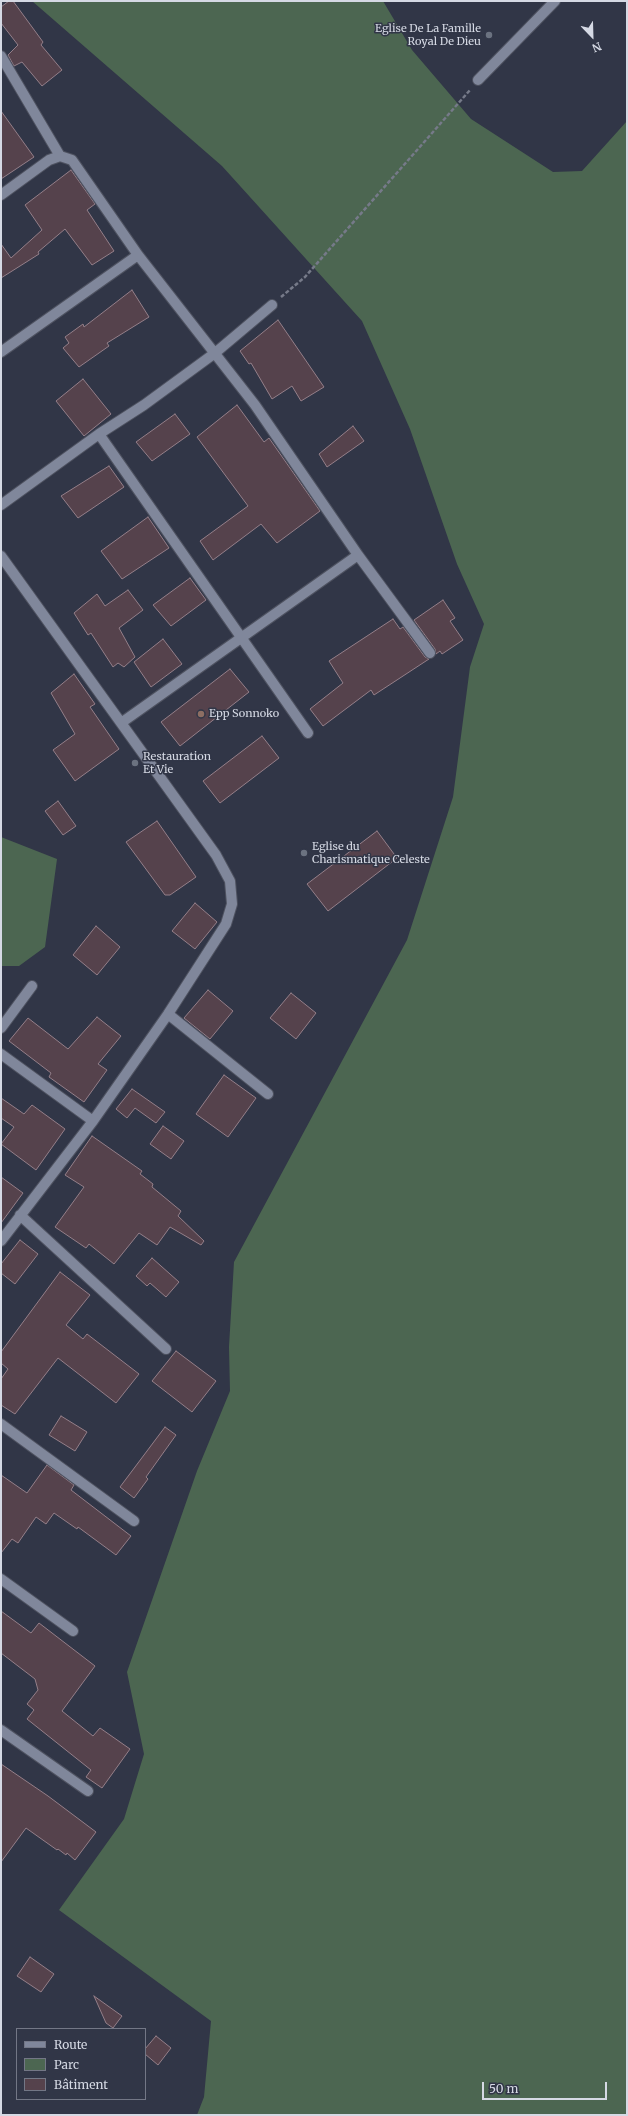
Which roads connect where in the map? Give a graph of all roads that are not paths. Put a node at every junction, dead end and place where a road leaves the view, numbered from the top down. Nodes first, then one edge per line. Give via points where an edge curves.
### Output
1 (555, 1) edge
2 (1, 56) edge
3 (478, 80) road end
4 (60, 156) junction
5 (1, 195) edge
6 (138, 255) junction
7 (272, 305) road end
8 (1, 352) edge
9 (215, 353) junction
10 (99, 434) junction
11 (1, 505) edge
12 (358, 555) junction
13 (1, 556) edge
14 (241, 638) junction
15 (430, 653) dead end
16 (121, 723) junction
17 (308, 733) dead end
18 (32, 986) dead end
19 (168, 1014) junction
20 (1, 1028) edge
21 (1, 1054) edge
22 (268, 1094) dead end
23 (93, 1121) junction
24 (20, 1215) junction
25 (1, 1241) edge
26 (166, 1349) dead end
27 (1, 1424) edge
28 (134, 1521) dead end
29 (1, 1579) edge
30 (73, 1631) dead end
31 (1, 1730) edge
32 (88, 1791) dead end

1 - 3 street
2 - 4 street
4 - 5 street via 49,160
4 - 6 street via 72,160
6 - 8 street
6 - 9 street
7 - 9 street
9 - 10 street
9 - 12 street via 255,406
10 - 11 street
10 - 14 street
12 - 14 street
12 - 15 street
13 - 16 street
14 - 16 street
14 - 17 street
16 - 19 street via 216,855 230,881 232,904 226,924
18 - 20 street
19 - 22 street
19 - 23 street
21 - 23 street
23 - 24 street
24 - 25 street
24 - 26 street
27 - 28 street
29 - 30 street
31 - 32 street

